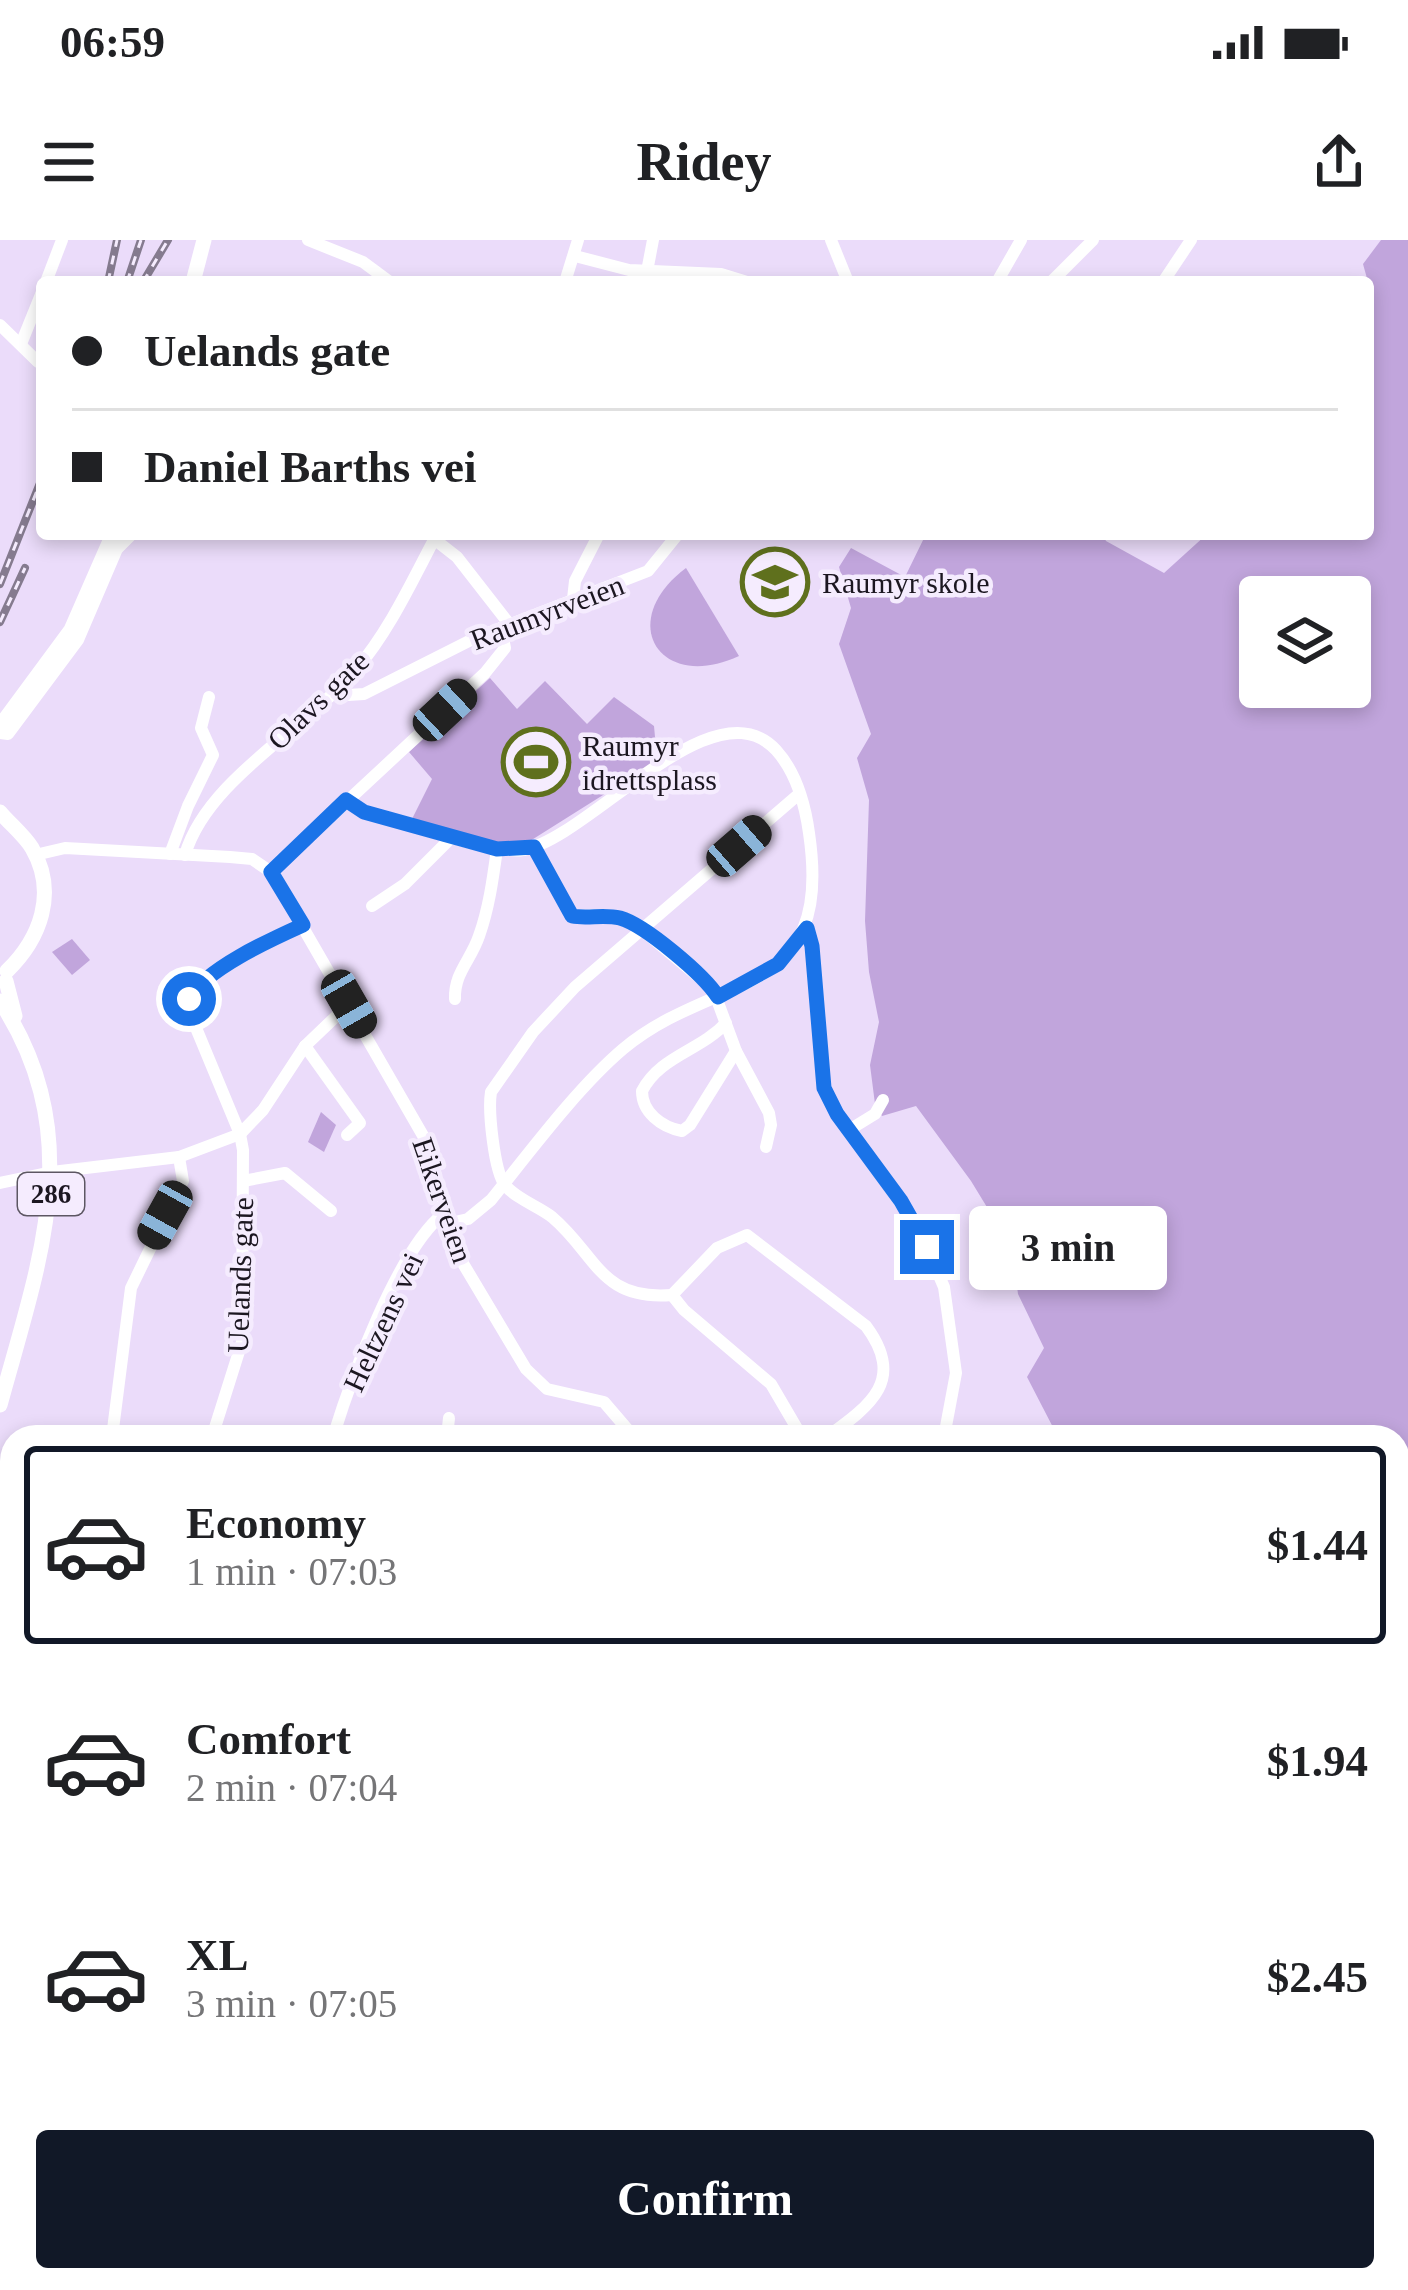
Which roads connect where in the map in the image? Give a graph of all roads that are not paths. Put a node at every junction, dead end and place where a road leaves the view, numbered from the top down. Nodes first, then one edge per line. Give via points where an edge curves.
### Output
1 (62, 240) edge
2 (204, 240) edge
3 (308, 240) edge
4 (578, 240) edge
5 (653, 240) edge
6 (831, 240) edge
7 (1021, 240) edge
8 (1094, 240) edge
9 (1191, 240) edge
10 (334, 245) edge
11 (575, 256) junction
12 (48, 276) edge
13 (195, 276) edge
14 (382, 276) edge
15 (567, 276) edge
16 (645, 276) edge
17 (727, 276) edge
18 (846, 276) edge
19 (1000, 276) edge
20 (1057, 276) edge
21 (1167, 276) edge
22 (36, 307) edge
23 (0, 326) edge
24 (21, 344) junction
25 (36, 360) edge
26 (110, 540) edge
27 (126, 540) edge
28 (433, 540) edge
29 (440, 540) edge
30 (596, 540) edge
31 (673, 540) edge
32 (574, 599) junction
33 (506, 627) junction
34 (339, 689) junction
35 (209, 697) dead end
36 (0, 729) edge
37 (799, 794) junction
38 (346, 800) junction
39 (0, 812) edge
40 (453, 836) junction
41 (534, 847) junction
42 (497, 849) junction
43 (35, 855) junction
44 (178, 855) junction
45 (271, 872) junction
46 (371, 906) dead end
47 (303, 925) junction
48 (640, 928) junction
49 (807, 928) junction
50 (2, 972) edge
51 (718, 997) junction
52 (455, 999) dead end
53 (0, 1001) edge
54 (349, 1004) junction
55 (725, 1023) junction
56 (17, 1025) junction
57 (305, 1046) junction
58 (736, 1051) junction
59 (883, 1100) dead end
60 (849, 1130) junction
61 (240, 1134) junction
62 (347, 1135) dead end
63 (766, 1147) dead end
64 (179, 1157) junction
65 (52, 1172) junction
66 (243, 1180) junction
67 (0, 1183) edge
68 (504, 1184) junction
69 (331, 1211) dead end
70 (445, 1219) junction
71 (672, 1295) junction
72 (0, 1405) edge
73 (449, 1418) dead end
74 (114, 1425) edge
75 (216, 1425) edge
76 (337, 1425) edge
77 (448, 1425) edge
78 (624, 1425) edge
79 (795, 1425) edge
80 (842, 1425) edge
81 (946, 1425) edge

1 - 12 street
2 - 13 main road
3 - 10 street
4 - 11 street
5 - 16 street
6 - 18 street
7 - 19 street
8 - 20 street
9 - 21 street
10 - 14 street
11 - 15 street
11 - 16 street
16 - 17 street
22 - 24 street
23 - 24 street
24 - 25 street
26 - 36 main road via 70,630
27 - 36 street via 78,640 8,734
28 - 34 street, Olavs gate via 393,618
29 - 33 street
30 - 32 street
31 - 32 street, Raumyrveien via 648,571
32 - 33 street, Raumyrveien
33 - 34 street, Raumyrveien via 364,694
33 - 38 street via 501,655
34 - 44 street, Olavs gate via 243,772
35 - 44 street via 201,728 213,755 188,806
37 - 41 street via 768,742 745,730 722,733
37 - 48 street
37 - 49 street via 812,858
38 - 40 street
38 - 45 street
39 - 43 main road
40 - 42 street
40 - 46 street
41 - 42 street
41 - 48 street via 572,916 617,917
42 - 52 street via 487,911
43 - 44 street via 65,848
43 - 50 main road via 44,906 38,933
44 - 45 street via 252,860
45 - 47 street, Eikerveien
47 - 54 street, Eikerveien
47 - 61 street, Uelands gate via 197,986 189,999
48 - 51 street
48 - 68 street via 532,1032 494,1085 490,1112
49 - 51 street via 778,964
49 - 60 street via 824,1088
50 - 56 main road, 286
51 - 55 street
51 - 68 street via 671,1016 623,1050
53 - 56 main road, 286
54 - 57 street
54 - 70 street, Eikerveien via 429,1146
55 - 58 street
55 - 58 street via 649,1078 646,1110 682,1131
56 - 65 main road, 286 via 41,1088
57 - 61 street
57 - 62 street via 360,1123
58 - 63 street via 769,1113
59 - 60 street
60 - 81 street via 919,1229 944,1287 956,1372
61 - 64 street
61 - 66 street, Uelands gate
64 - 65 street
64 - 74 street via 183,1181 131,1288
65 - 67 street
65 - 72 main road, 286 via 46,1234
66 - 69 street, Uelands gate via 285,1173
66 - 75 street, Uelands gate via 242,1342
68 - 70 street via 468,1219
68 - 71 street via 560,1224 615,1285 637,1295
70 - 76 street, Heltzens vei via 425,1234 374,1324
70 - 78 street, Eikerveien via 460,1261 532,1377 556,1392 604,1402
71 - 79 street via 771,1384
71 - 80 street via 717,1248 747,1235 866,1326 886,1364 882,1385
73 - 77 street

